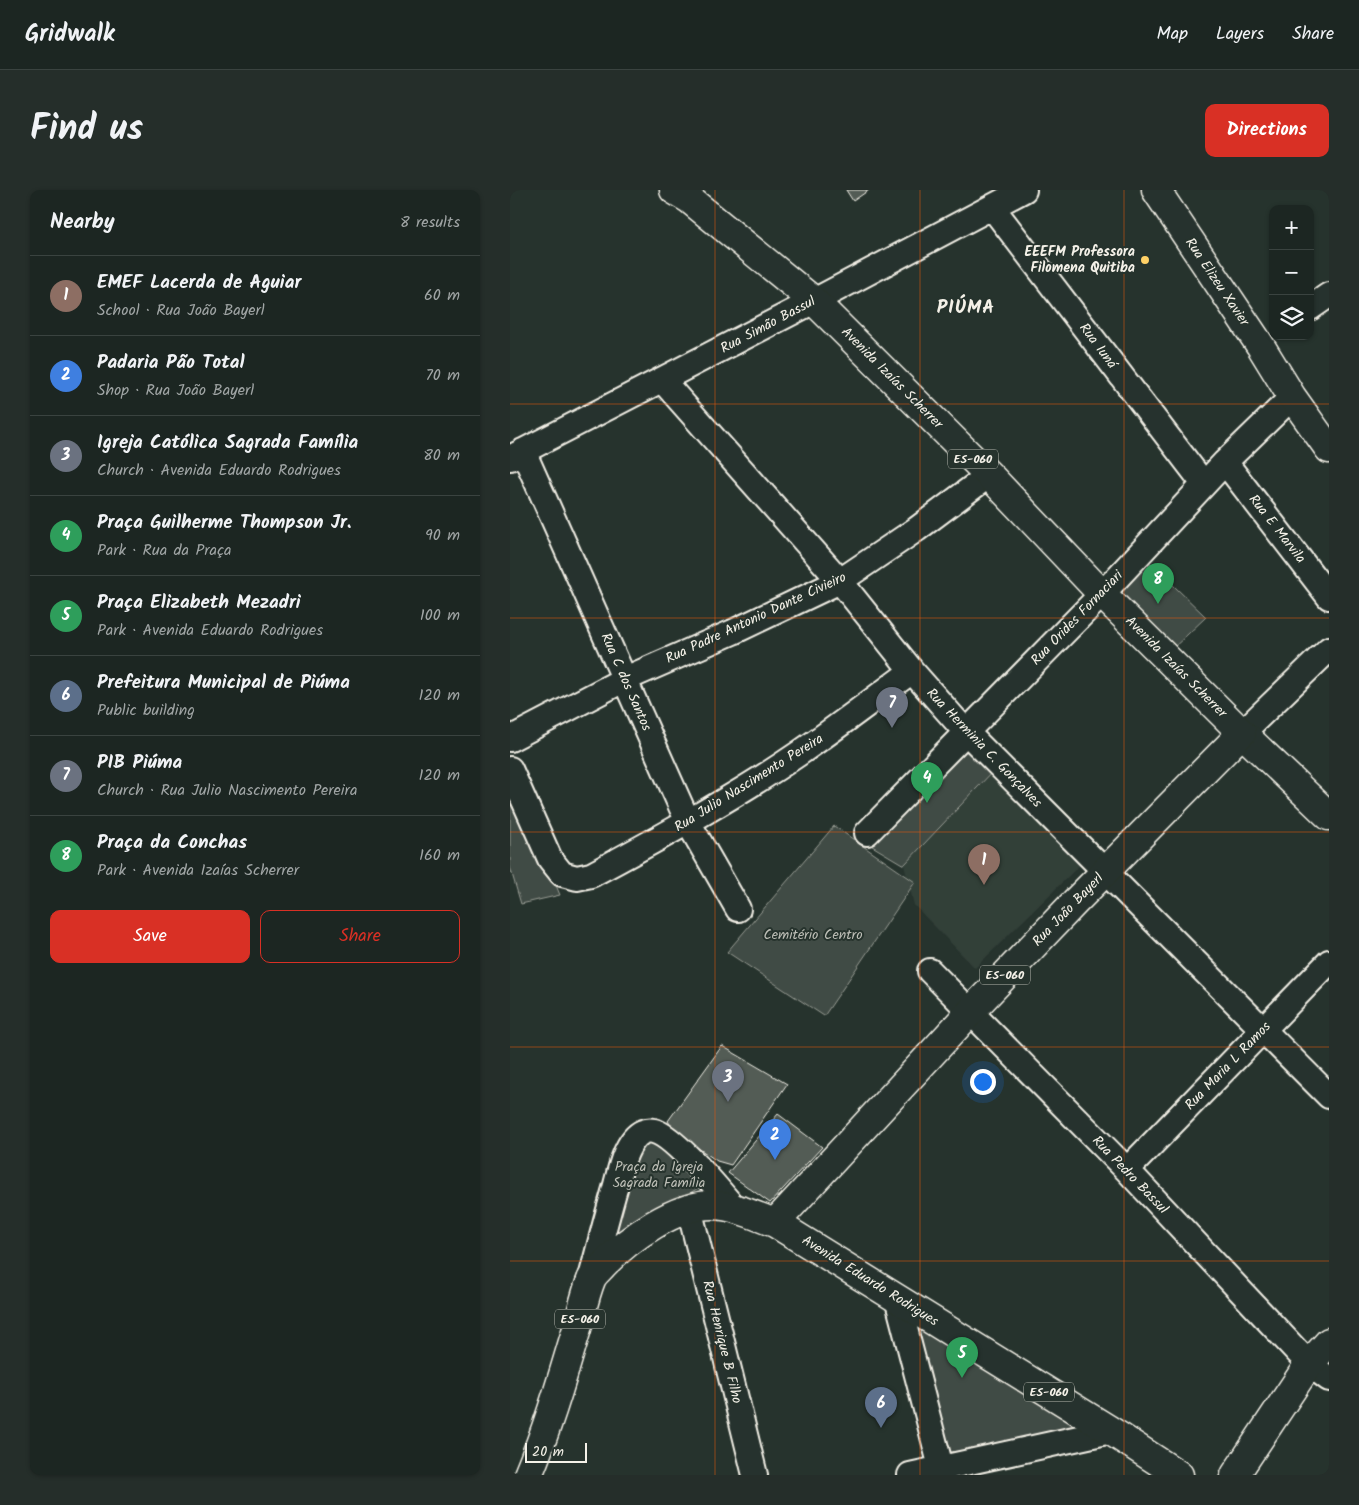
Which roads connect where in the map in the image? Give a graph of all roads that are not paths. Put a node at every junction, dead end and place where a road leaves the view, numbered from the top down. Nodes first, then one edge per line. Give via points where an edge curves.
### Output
1 (1024, 190) edge
2 (1156, 190) edge
3 (689, 193) edge
4 (992, 207) junction
5 (1329, 295) edge
6 (814, 301) junction
7 (1314, 305) edge
8 (1266, 340) edge
9 (662, 380) junction
10 (1292, 397) junction
11 (1329, 449) edge
12 (516, 454) edge
13 (1225, 462) junction
14 (989, 474) junction
15 (1204, 484) junction
16 (840, 581) junction
17 (1102, 594) junction
18 (1329, 597) edge
19 (1329, 649) edge
20 (912, 671) junction
21 (625, 679) junction
22 (966, 732) junction
23 (1242, 733) junction
24 (510, 739) edge
25 (510, 769) edge
26 (1329, 816) edge
27 (688, 822) junction
28 (867, 833) dead end
29 (1104, 872) junction
30 (738, 909) dead end
31 (1329, 962) edge
32 (930, 971) dead end
33 (971, 1011) junction
34 (1264, 1030) junction
35 (1329, 1096) edge
36 (1127, 1170) junction
37 (689, 1208) junction
38 (734, 1208) junction
39 (775, 1223) junction
40 (591, 1278) junction
41 (897, 1298) junction
42 (1329, 1342) edge
43 (1319, 1372) edge
44 (1112, 1431) junction
45 (942, 1472) edge
46 (528, 1475) edge
47 (755, 1475) edge
48 (910, 1475) edge
49 (1179, 1475) edge
50 (1235, 1475) edge

1 - 4 street, Rua Simão Bassul
2 - 8 main road, Rua Elizeu Xavier
3 - 6 main road, Avenida Izaías Scherrer / ES-060
4 - 6 street, Rua Simão Bassul
4 - 15 street, Rua Iuná
5 - 7 street
6 - 9 street, Rua Simão Bassul
6 - 14 main road, Avenida Izaías Scherrer / ES-060
8 - 10 main road, Rua Elizeu Xavier
9 - 12 street, Rua Simão Bassul
9 - 16 street, Rua Herminia C. Gonçalves
10 - 11 main road, Rua Elizeu Xavier
10 - 13 street, Rua Orides Fornaciari
12 - 21 street, Rua C dos Santos
13 - 15 street, Rua Orides Fornaciari
13 - 18 street, Rua E Marvila
14 - 16 street, Rua Padre Antonio Dante Civieiro via 917,529
14 - 17 main road, Avenida Izaías Scherrer / ES-060
15 - 17 street, Rua Orides Fornaciari
16 - 20 street, Rua Herminia C. Gonçalves
16 - 21 street, Rua Padre Antonio Dante Civieiro
17 - 22 street, Rua Orides Fornaciari
17 - 23 main road, Avenida Izaías Scherrer / ES-060
19 - 23 street, Rua João Bayerl
20 - 22 street, Rua Herminia C. Gonçalves
20 - 27 street, Rua Julio Nascimento Pereira via 800,752
21 - 24 street, Rua Padre Antonio Dante Civieiro
21 - 27 street, Rua C dos Santos
22 - 28 street, Rua Orides Fornaciari
22 - 29 street, Rua Herminia C. Gonçalves
23 - 26 main road, Avenida Izaías Scherrer
23 - 29 main road, Rua João Bayerl / ES-060
25 - 27 street, Rua Julio Nascimento Pereira via 550,859 562,874 576,878 591,875
27 - 30 street, Rua C dos Santos
29 - 33 main road, Rua João Bayerl / ES-060
29 - 34 street, Rua Herminia C. Gonçalves
31 - 34 street, Rua Maria L Ramos
32 - 33 street, Rua Pedro Bassul
33 - 36 street, Rua Pedro Bassul
33 - 39 main road, Rua João Bayerl / ES-060
34 - 35 street, Rua Herminia C. Gonçalves
34 - 36 street, Rua Maria L Ramos
36 - 43 street, Rua Pedro Bassul
37 - 38 main road, Avenida Eduardo Rodrigues / ES-060 via 713,1205
37 - 40 main road, ES-060 via 632,1238
37 - 47 street, Rua Henrique B Filho
38 - 39 main road, Avenida Eduardo Rodrigues / ES-060
38 - 40 street, Avenida Eduardo Rodrigues via 665,1137 655,1132 641,1132 624,1158
39 - 41 main road, Avenida Eduardo Rodrigues / ES-060
40 - 46 main road, ES-060 via 576,1334
41 - 44 main road, Avenida Eduardo Rodrigues / ES-060
41 - 45 street
42 - 43 main road
43 - 50 main road
44 - 45 street
44 - 49 main road, Avenida Eduardo Rodrigues / ES-060
45 - 48 street

